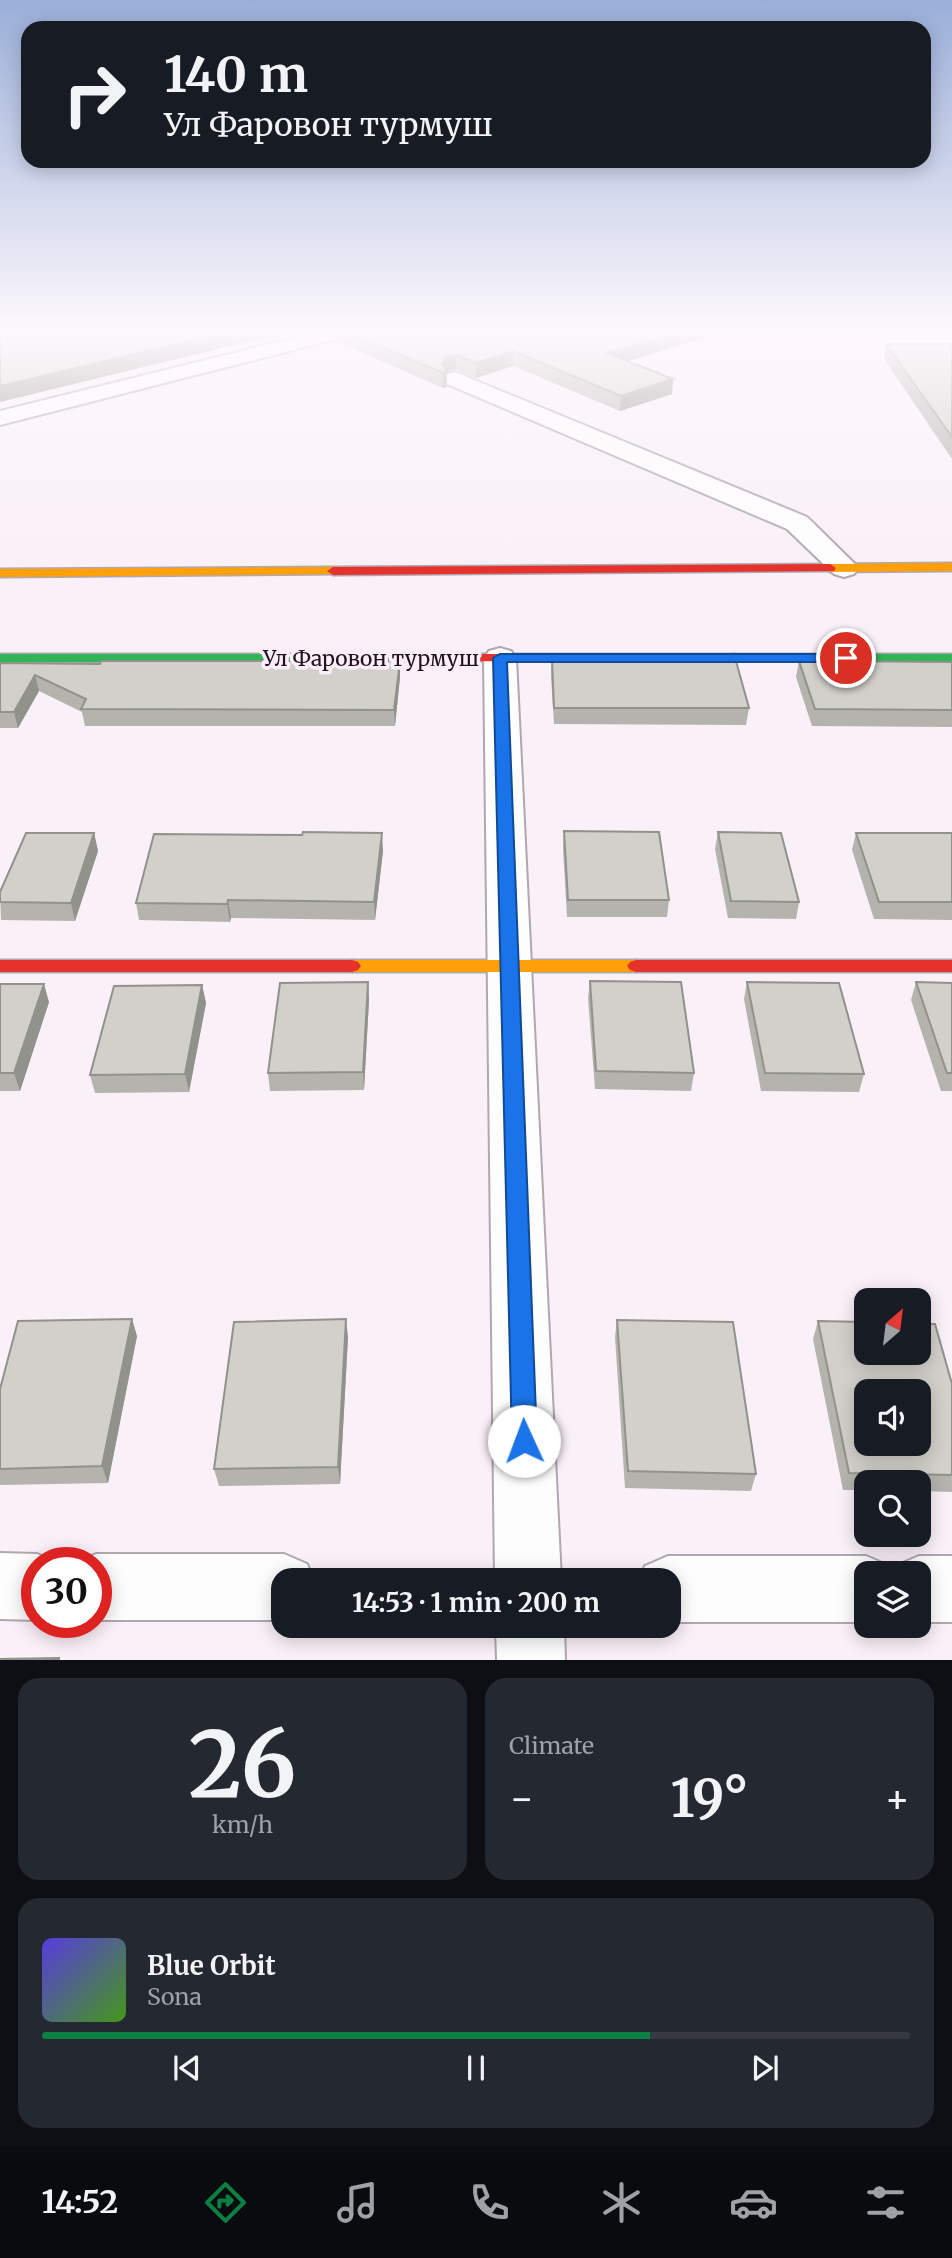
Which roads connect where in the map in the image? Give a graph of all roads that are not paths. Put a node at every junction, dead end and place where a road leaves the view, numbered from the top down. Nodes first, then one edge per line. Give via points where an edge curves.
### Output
1 (46, 406) edge
2 (520, 406) edge
3 (0, 418) edge
4 (952, 567) edge
5 (844, 568) junction
6 (0, 573) edge
7 (952, 657) edge
8 (0, 658) edge
9 (500, 658) junction
10 (0, 966) edge
11 (509, 966) junction
12 (952, 966) edge
13 (528, 1568) edge
14 (0, 1586) edge
15 (21, 1587) edge
16 (112, 1587) edge
17 (271, 1587) edge
18 (681, 1588) edge
19 (854, 1589) edge
20 (931, 1589) edge
21 (952, 1589) edge
22 (530, 1638) edge
23 (531, 1660) edge

1 - 3 street
2 - 5 street via 797,523
4 - 5 street
5 - 6 street
7 - 9 street, Ул Фаровон турмуш
8 - 9 street, Ул Фаровон турмуш
9 - 11 street
10 - 11 street
11 - 12 street
11 - 13 street
14 - 15 street
16 - 17 street
18 - 19 street
20 - 21 street
22 - 23 street

